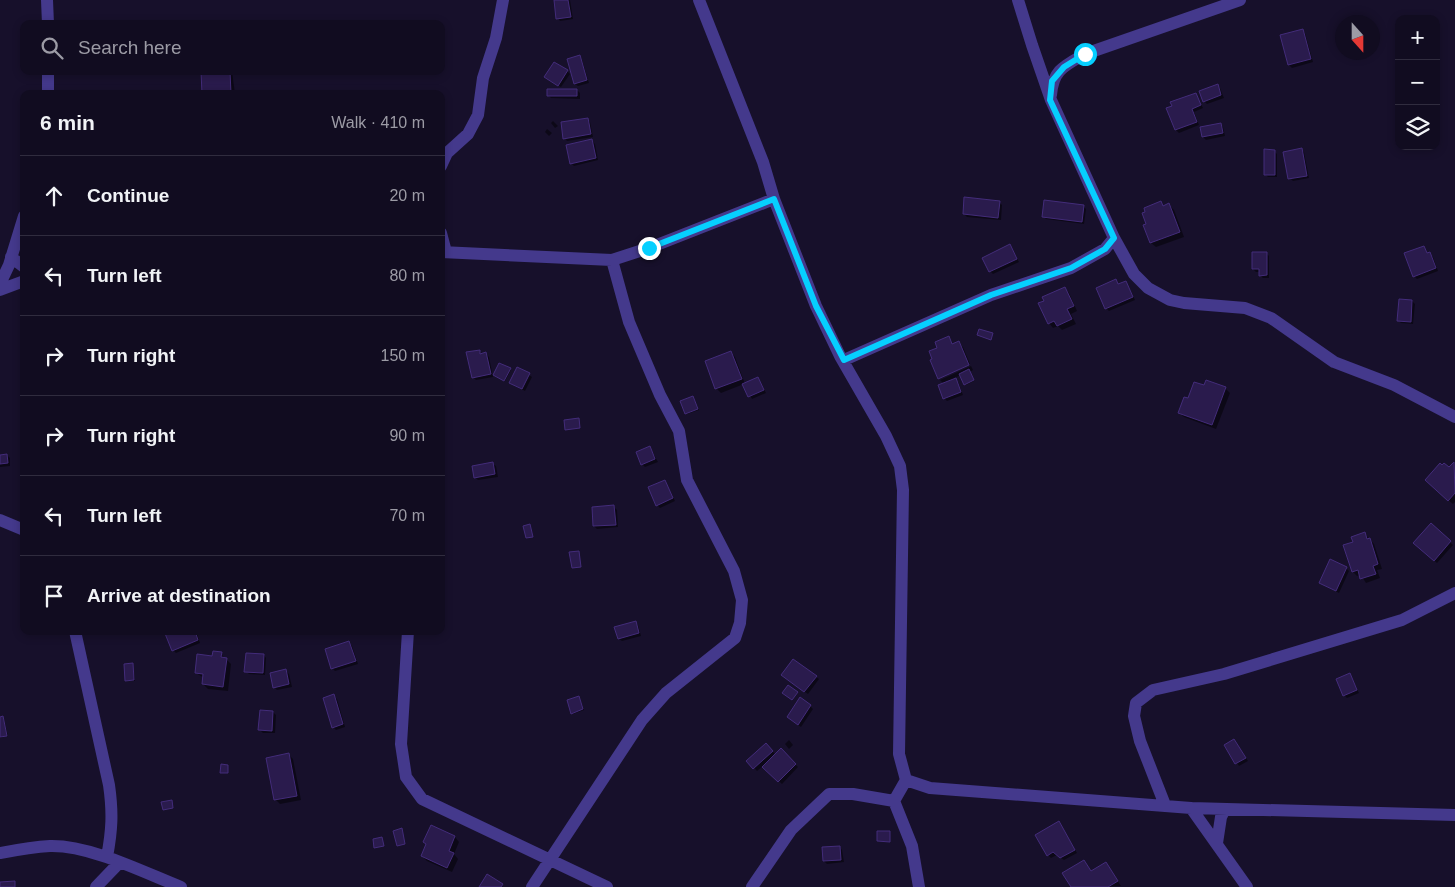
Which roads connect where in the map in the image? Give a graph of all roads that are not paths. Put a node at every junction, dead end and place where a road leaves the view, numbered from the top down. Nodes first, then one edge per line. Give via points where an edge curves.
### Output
1 (47, 0) edge
2 (503, 0) edge
3 (1018, 0) edge
4 (1240, 0) edge
5 (704, 4) edge
6 (48, 20) edge
7 (48, 75) edge
8 (48, 90) edge
9 (1050, 100) junction
10 (445, 157) edge
11 (774, 199) junction
12 (20, 229) edge
13 (1114, 238) junction
14 (445, 252) edge
15 (11, 257) junction
16 (612, 260) junction
17 (20, 264) edge
18 (20, 282) edge
19 (0, 283) edge
20 (0, 290) edge
21 (844, 360) junction
22 (1455, 416) edge
23 (0, 520) edge
24 (20, 528) edge
25 (1455, 594) edge
26 (75, 635) edge
27 (408, 635) edge
28 (906, 780) junction
29 (894, 801) junction
30 (1165, 805) junction
31 (1191, 808) junction
32 (1225, 809) junction
33 (1455, 815) edge
34 (1217, 843) junction
35 (0, 853) edge
36 (107, 857) junction
37 (551, 859) junction
38 (119, 863) junction
39 (96, 887) edge
40 (181, 887) edge
41 (532, 887) edge
42 (606, 887) edge
43 (752, 887) edge
44 (919, 887) edge
45 (1247, 887) edge

1 - 6 street
2 - 10 street via 496,38 483,78 478,115 468,134
3 - 9 street
4 - 9 street via 1085,54 1064,67 1052,81
5 - 11 street
7 - 8 street
9 - 13 street
11 - 16 street
11 - 21 street via 816,306
12 - 15 street
13 - 21 street via 1105,249 1071,268 991,295
13 - 22 street via 1134,274 1148,288 1170,300 1246,308 1271,318 1334,362 1394,385
14 - 16 street
15 - 17 street
15 - 19 street
16 - 37 street via 629,322 679,431 687,480 734,571 742,600 740,623 735,638 666,693 642,720
18 - 20 street
21 - 28 street via 900,466 903,490 899,754
23 - 24 street
25 - 30 street via 1402,620 1224,674 1153,690 1136,703 1134,716 1143,750
26 - 36 street via 113,811
27 - 37 street via 401,744 406,777 422,799
28 - 29 street
28 - 30 street via 930,788
29 - 43 street via 853,794 829,794 791,830
29 - 44 street via 912,846
30 - 31 street
31 - 32 street
31 - 34 street
32 - 33 street
32 - 34 street
34 - 45 street
35 - 36 street via 50,846 75,848
36 - 38 street
37 - 41 street
37 - 42 street
38 - 39 street
38 - 40 street

